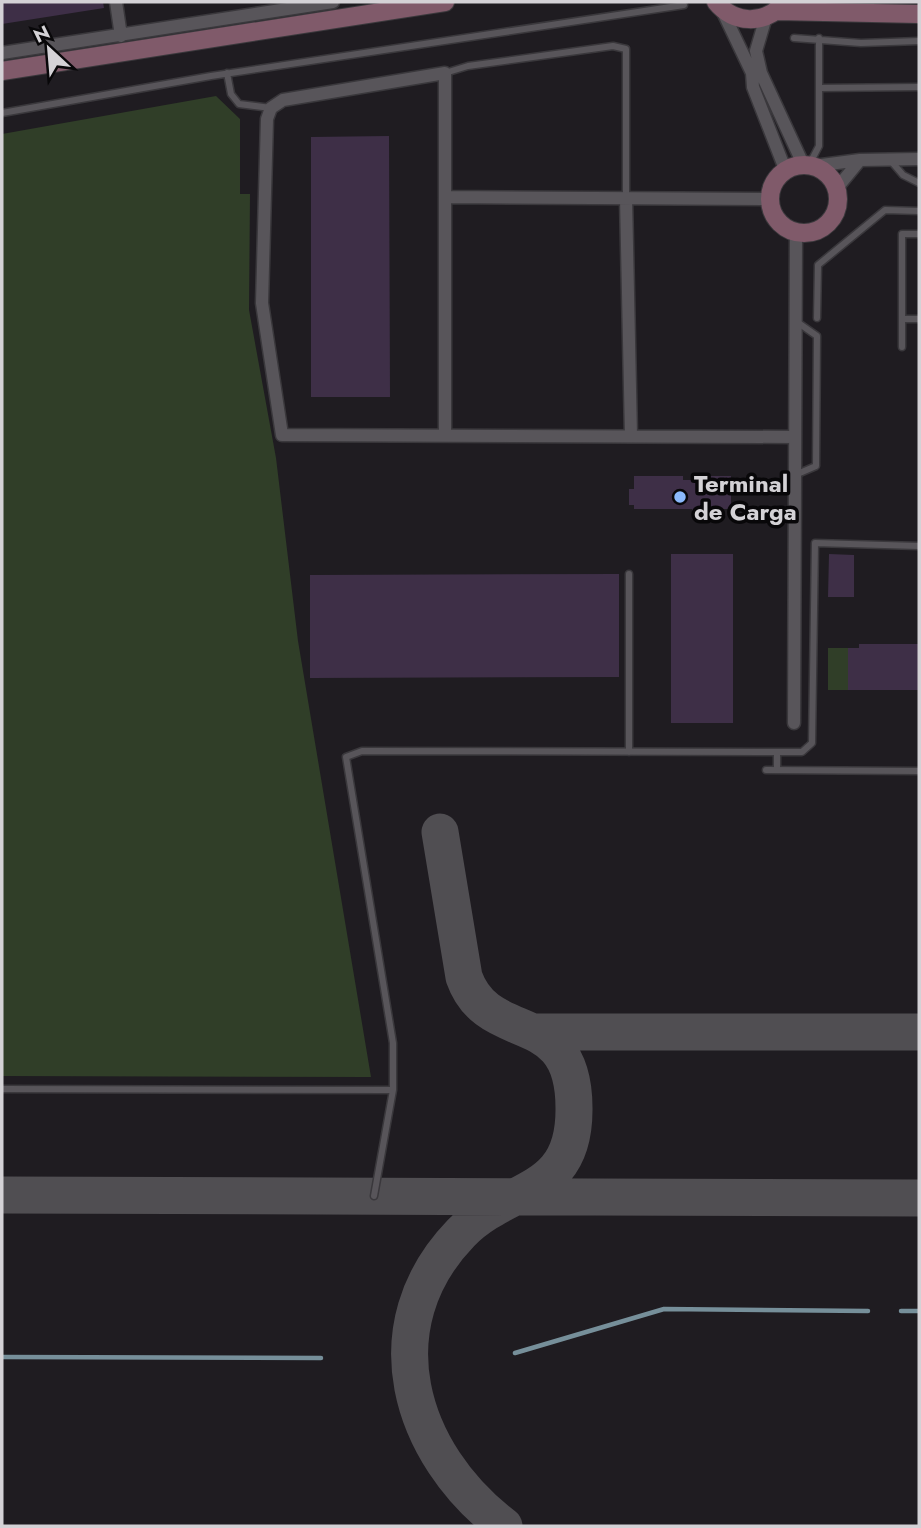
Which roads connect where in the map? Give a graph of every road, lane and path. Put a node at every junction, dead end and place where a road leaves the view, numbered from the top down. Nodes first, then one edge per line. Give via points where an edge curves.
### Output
1 (116, 2) edge
2 (333, 2) edge
3 (445, 2) edge
4 (843, 2) edge
5 (313, 3) edge
6 (718, 4) edge
7 (684, 5) dead end
8 (776, 10) edge
9 (919, 14) edge
10 (895, 16) junction
11 (121, 36) junction
12 (794, 38) dead end
13 (819, 38) junction
14 (919, 41) edge
15 (2, 53) edge
16 (2, 71) edge
17 (227, 73) junction
18 (445, 73) junction
19 (919, 87) edge
20 (819, 88) junction
21 (271, 108) junction
22 (2, 113) edge
23 (890, 159) junction
24 (919, 159) edge
25 (860, 160) junction
26 (803, 166) junction
27 (919, 183) edge
28 (836, 188) junction
29 (445, 197) junction
30 (626, 198) junction
31 (769, 200) junction
32 (919, 211) edge
33 (796, 233) junction
34 (919, 234) edge
35 (817, 318) dead end
36 (902, 319) junction
37 (919, 319) edge
38 (796, 321) junction
39 (902, 347) dead end
40 (445, 435) junction
41 (631, 436) junction
42 (795, 437) junction
43 (795, 475) junction
44 (919, 546) edge
45 (629, 574) dead end
46 (794, 723) dead end
47 (629, 751) junction
48 (777, 752) junction
49 (766, 770) dead end
50 (776, 770) junction
51 (919, 771) edge
52 (2, 1089) edge
53 (393, 1090) junction
54 (374, 1196) dead end

1 - 11 street
2 - 5 street
3 - 16 main road
4 - 10 main road
5 - 11 street
6 - 8 main road via 742,19
6 - 26 street via 752,73 753,87
7 - 17 lane
8 - 10 main road
8 - 26 street via 756,51 761,73
9 - 10 main road
11 - 15 street
12 - 13 lane
13 - 14 lane via 861,43
13 - 20 lane
17 - 21 lane via 231,94 239,104
17 - 22 lane
18 - 21 street via 283,100
18 - 29 street
18 - 30 lane via 614,46 626,49
19 - 20 lane
20 - 26 lane via 819,146
21 - 40 street via 262,303 282,435
23 - 24 street
23 - 25 street
23 - 27 lane via 903,175
25 - 26 street
25 - 28 street
26 - 28 main road via 832,178
26 - 31 main road via 771,188
28 - 33 main road via 838,200 829,222 808,233
29 - 30 street
29 - 40 street
30 - 31 street
30 - 41 street
31 - 33 main road via 777,221
32 - 35 lane via 885,211 818,265
33 - 38 street
34 - 36 lane via 902,234
36 - 37 lane
36 - 39 lane
38 - 42 street
38 - 43 lane via 817,336 816,466
40 - 41 street
41 - 42 street
42 - 43 street
43 - 46 street
44 - 48 lane via 815,543 812,743 803,752
45 - 47 lane
47 - 48 lane
47 - 53 lane via 362,751 346,757 393,1042
48 - 50 lane
49 - 50 lane
50 - 51 lane
52 - 53 lane
53 - 54 lane

